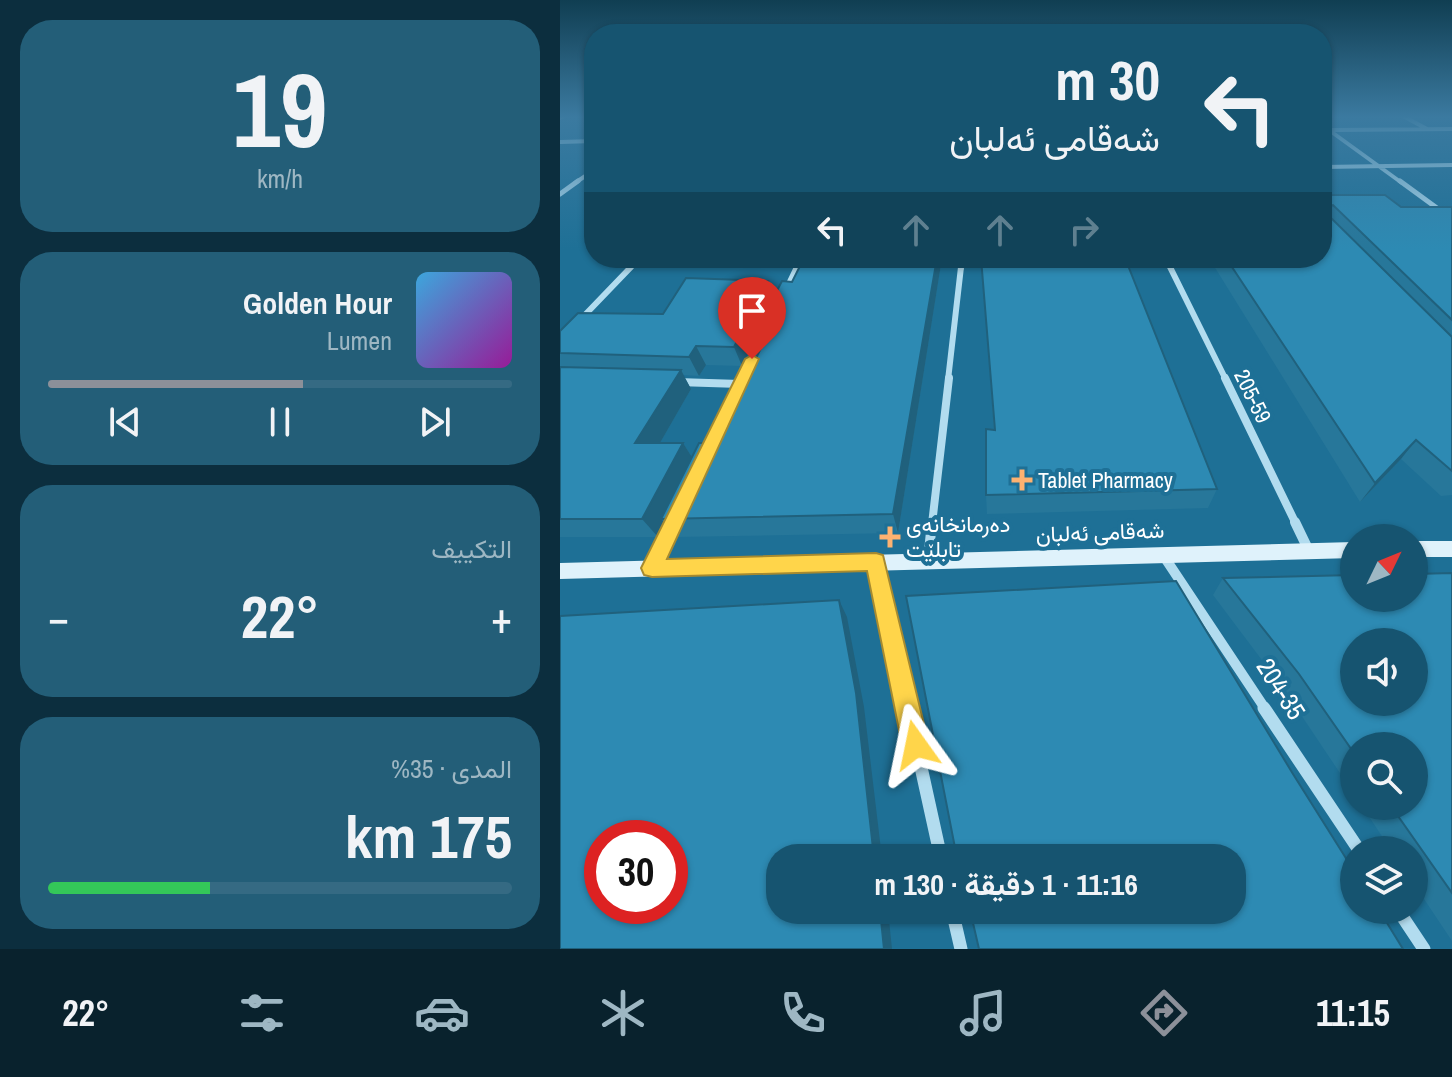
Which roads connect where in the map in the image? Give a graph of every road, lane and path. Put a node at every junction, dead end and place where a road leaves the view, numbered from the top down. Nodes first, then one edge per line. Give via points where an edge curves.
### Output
1 (1370, 160) edge
2 (1452, 165) edge
3 (1377, 166) junction
4 (1332, 167) edge
5 (584, 178) edge
6 (560, 194) edge
7 (1452, 219) edge
8 (630, 268) edge
9 (796, 268) edge
10 (961, 268) edge
11 (1171, 268) edge
12 (781, 300) edge
13 (580, 321) edge
14 (760, 342) edge
15 (665, 382) edge
16 (740, 384) junction
17 (701, 465) edge
18 (676, 518) edge
19 (1308, 549) junction
20 (1428, 549) edge
21 (1452, 549) edge
22 (1340, 550) edge
23 (1163, 554) junction
24 (928, 561) junction
25 (876, 562) junction
26 (652, 568) junction
27 (560, 571) edge
28 (1350, 836) edge
29 (938, 844) edge
30 (955, 924) edge
31 (1407, 924) edge
32 (961, 949) edge
33 (1424, 949) edge

1 - 3 street
2 - 3 street
3 - 4 street
3 - 7 street
5 - 6 street
8 - 13 street
9 - 12 street
10 - 24 street
11 - 19 street, 205-59
14 - 16 street
15 - 16 street
16 - 17 street
18 - 26 street
19 - 22 street, شەقامی ئەلبان
19 - 23 street, شەقامی ئەلبان
20 - 21 street
23 - 24 street, شەقامی ئەلبان
23 - 28 street, 204-35
24 - 25 street, شەقامی ئەلبان
25 - 26 street, شەقامی ئەلبان
25 - 29 street
26 - 27 street, شەقامی ئەلبان
30 - 32 street
31 - 33 street

